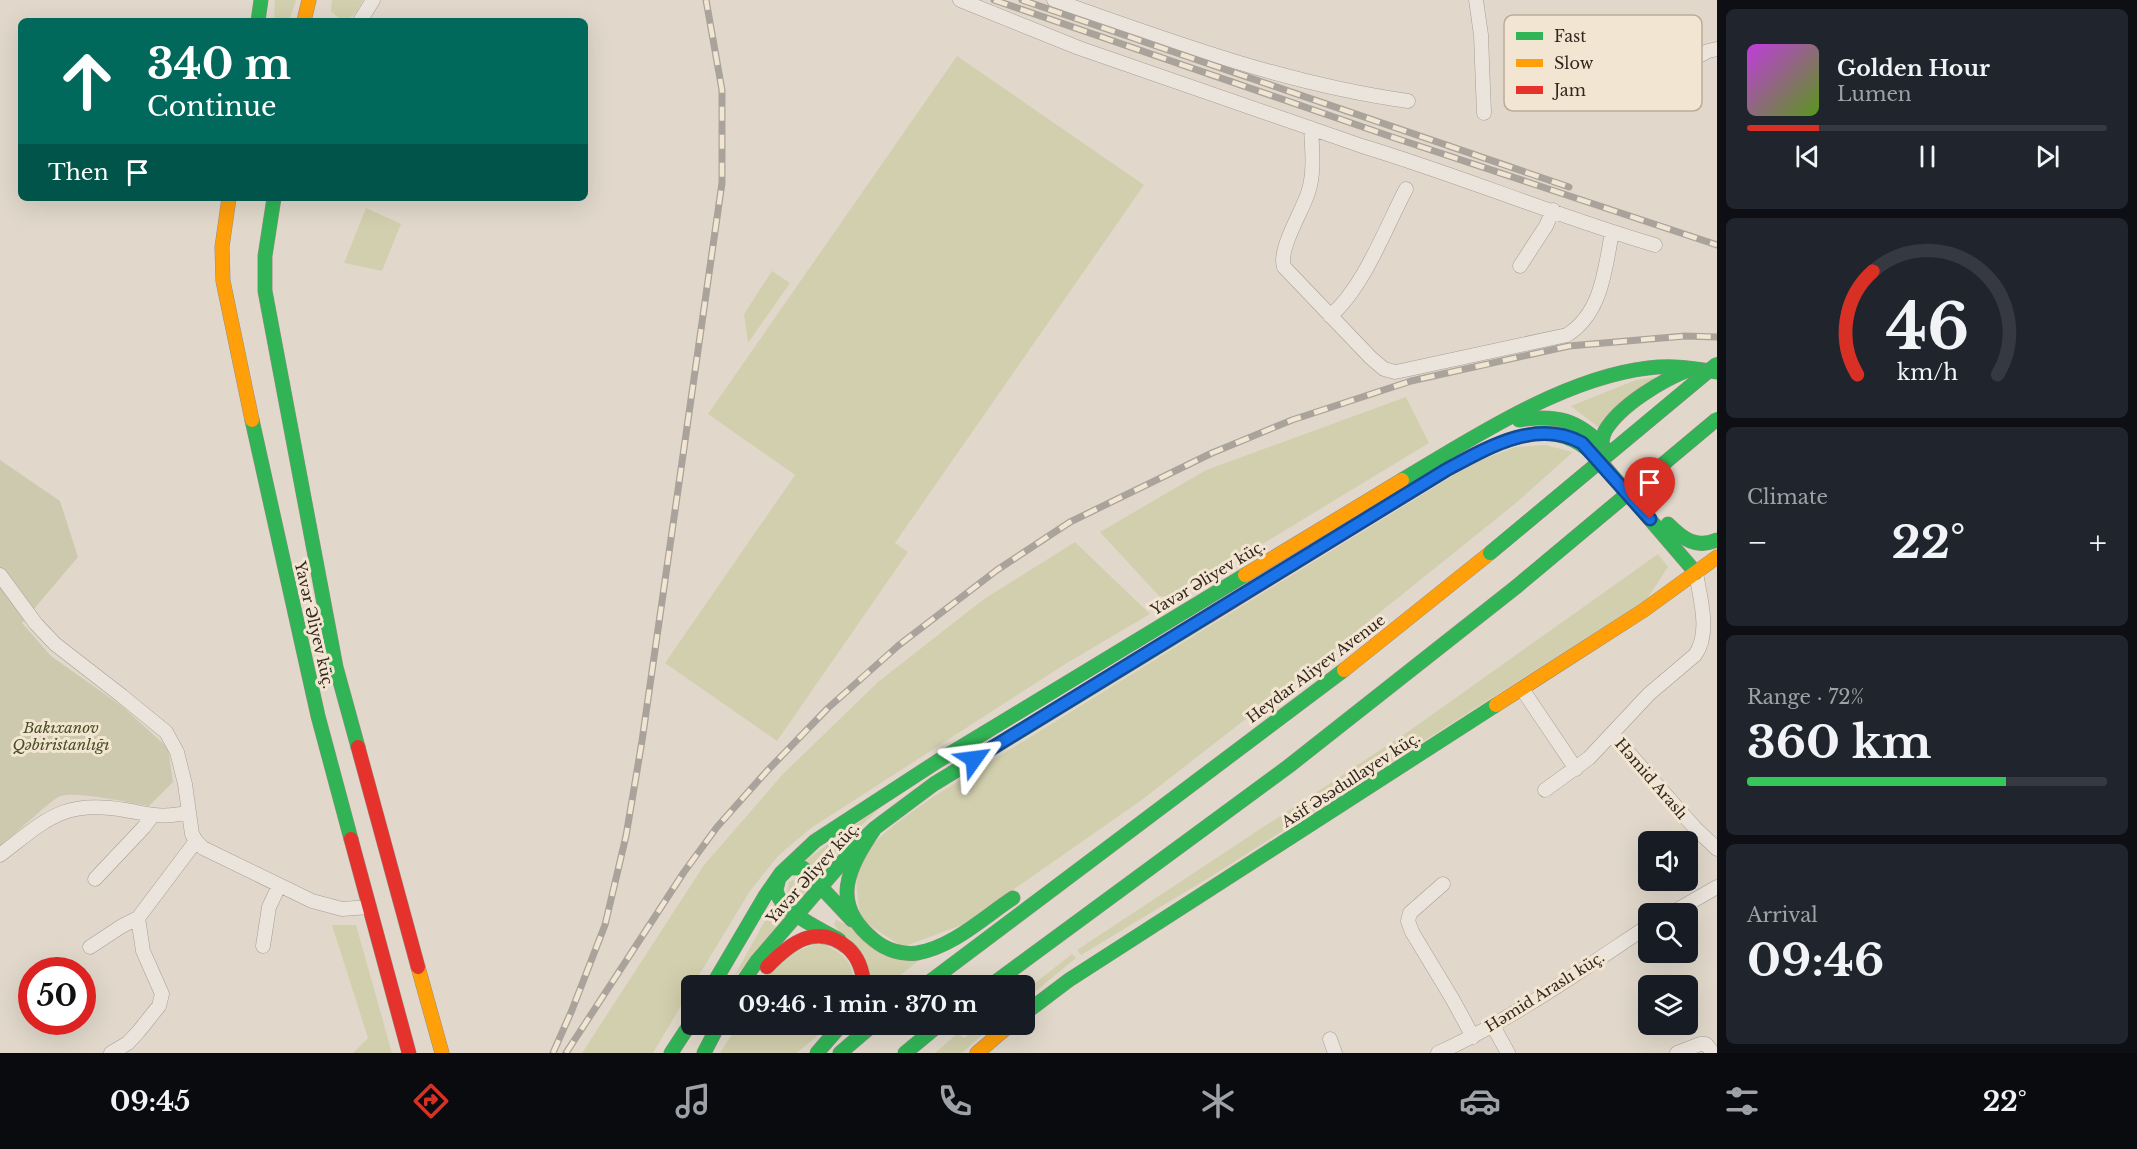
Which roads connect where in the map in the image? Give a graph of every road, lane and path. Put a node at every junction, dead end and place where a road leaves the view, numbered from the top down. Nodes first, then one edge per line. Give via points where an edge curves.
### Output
1 (261, 0) edge
2 (309, 0) edge
3 (373, 0) edge
4 (960, 0) edge
5 (1054, 0) edge
6 (1476, 0) edge
7 (1090, 6) edge
8 (258, 18) edge
9 (305, 18) edge
10 (362, 18) edge
11 (1717, 49) edge
12 (1702, 54) edge
13 (1408, 101) dead end
14 (1484, 113) dead end
15 (1311, 128) junction
16 (1406, 189) dead end
17 (229, 201) edge
18 (274, 201) edge
19 (1553, 210) junction
20 (1612, 232) junction
21 (1655, 245) dead end
22 (1520, 266) dead end
23 (1330, 316) junction
24 (1717, 364) edge
25 (1698, 367) junction
26 (1717, 372) edge
27 (1717, 419) edge
28 (1498, 424) junction
29 (1602, 444) junction
30 (1603, 465) junction
31 (1717, 540) edge
32 (1717, 557) edge
33 (1717, 566) edge
34 (1696, 573) junction
35 (0, 575) edge
36 (1522, 689) junction
37 (1612, 734) junction
38 (1212, 769) junction
39 (1576, 769) junction
40 (1545, 790) dead end
41 (189, 812) junction
42 (153, 815) junction
43 (875, 828) junction
44 (196, 841) junction
45 (1717, 849) edge
46 (0, 855) edge
47 (781, 873) junction
48 (1052, 873) dead end
49 (95, 879) dead end
50 (1443, 884) dead end
51 (822, 885) junction
52 (279, 886) junction
53 (1717, 887) edge
54 (1022, 892) dead end
55 (1689, 903) edge
56 (369, 907) junction
57 (798, 914) junction
58 (138, 918) junction
59 (856, 925) junction
60 (1638, 933) edge
61 (839, 940) junction
62 (264, 946) dead end
63 (90, 947) dead end
64 (718, 975) edge
65 (747, 975) edge
66 (761, 975) edge
67 (862, 975) edge
68 (939, 975) edge
69 (1005, 975) edge
70 (1035, 1006) edge
71 (1493, 1026) junction
72 (683, 1035) edge
73 (715, 1035) edge
74 (833, 1035) edge
75 (861, 1035) edge
76 (927, 1035) edge
77 (998, 1035) edge
78 (1473, 1037) junction
79 (1330, 1039) dead end
80 (131, 1048) edge
81 (706, 1050) edge
82 (111, 1053) edge
83 (409, 1053) edge
84 (442, 1053) edge
85 (671, 1053) edge
86 (817, 1053) edge
87 (840, 1053) edge
88 (905, 1053) edge
89 (977, 1053) edge
90 (1335, 1053) edge
91 (1438, 1053) edge
92 (1508, 1053) edge
93 (1677, 1053) edge
94 (1713, 1053) edge

1 - 8 main road
2 - 9 main road
3 - 10 street
4 - 15 street via 1079,48
5 - 7 street
6 - 14 street
7 - 13 street via 1184,46 1356,94
11 - 12 street
15 - 19 street
15 - 23 street via 1312,174 1282,261
16 - 23 street via 1356,287
17 - 56 main road, Yavər Əliyev küç. via 221,265 227,303 308,676
18 - 84 main road, Yavər Əliyev küç. via 265,291 336,667
19 - 20 street
19 - 22 street
20 - 21 street
20 - 23 street via 1596,301 1567,335 1395,372 1371,358
24 - 38 main road, Heydar Aliyev Avenue, bridge via 1490,553
25 - 26 main road, Yavər Əliyev küç.
25 - 28 main road, Yavər Əliyev küç. via 1667,365 1624,373 1557,395
25 - 29 main road via 1671,376 1648,392 1606,430
27 - 69 main road, bridge via 1516,587 1289,766
28 - 29 main road via 1555,417 1586,429
28 - 47 main road, Yavər Əliyev küç. via 938,761 815,841
29 - 30 main road
29 - 31 main road via 1685,540 1703,545
30 - 34 main road, Yavər Əliyev küç.
30 - 43 main road, Yavər Əliyev küç. via 1582,443 1559,434 1514,438 1477,453 934,784
32 - 34 main road, Asif Əsədullayev küç.
33 - 34 main road
34 - 36 main road, Asif Əsədullayev küç.
34 - 37 street via 1703,625 1700,649 1649,694
35 - 41 street via 54,644 166,732 177,753
36 - 39 street
36 - 70 main road, Asif Əsədullayev küç. via 1069,980
37 - 39 street
37 - 45 street, Həmid Araslı
38 - 48 main road
38 - 68 main road, Heydar Aliyev Avenue
39 - 40 street
41 - 42 street via 171,817
41 - 44 street
42 - 46 street via 90,806 68,810 47,819
42 - 49 street
43 - 51 main road, Yavər Əliyev küç.
43 - 59 main road via 853,863 847,884 848,906
44 - 52 street via 208,851
44 - 58 street
47 - 51 main road via 799,866
47 - 57 main road via 776,893
47 - 64 main road, Yavər Əliyev küç.
50 - 78 street via 1410,914 1408,921
51 - 57 main road, Yavər Əliyev küç.
51 - 59 main road
52 - 56 street via 330,907
52 - 62 street via 269,907
53 - 55 street
54 - 59 main road via 921,953 896,952
56 - 83 main road, Yavər Əliyev küç.
57 - 61 main road
57 - 65 main road, Yavər Əliyev küç.
58 - 63 street
58 - 80 street via 143,951 162,994 159,1006
60 - 71 street, Həmid Araslı küç.
61 - 66 main road via 813,936 794,943 776,956
61 - 67 main road via 856,957
71 - 78 street, Həmid Araslı küç.
71 - 92 street
72 - 85 main road
73 - 81 main road
74 - 86 main road
75 - 87 main road
76 - 88 main road
77 - 89 main road
78 - 91 street, Həmid Araslı küç.
79 - 90 street
80 - 82 street
93 - 94 street via 1700,1044 1706,1044

